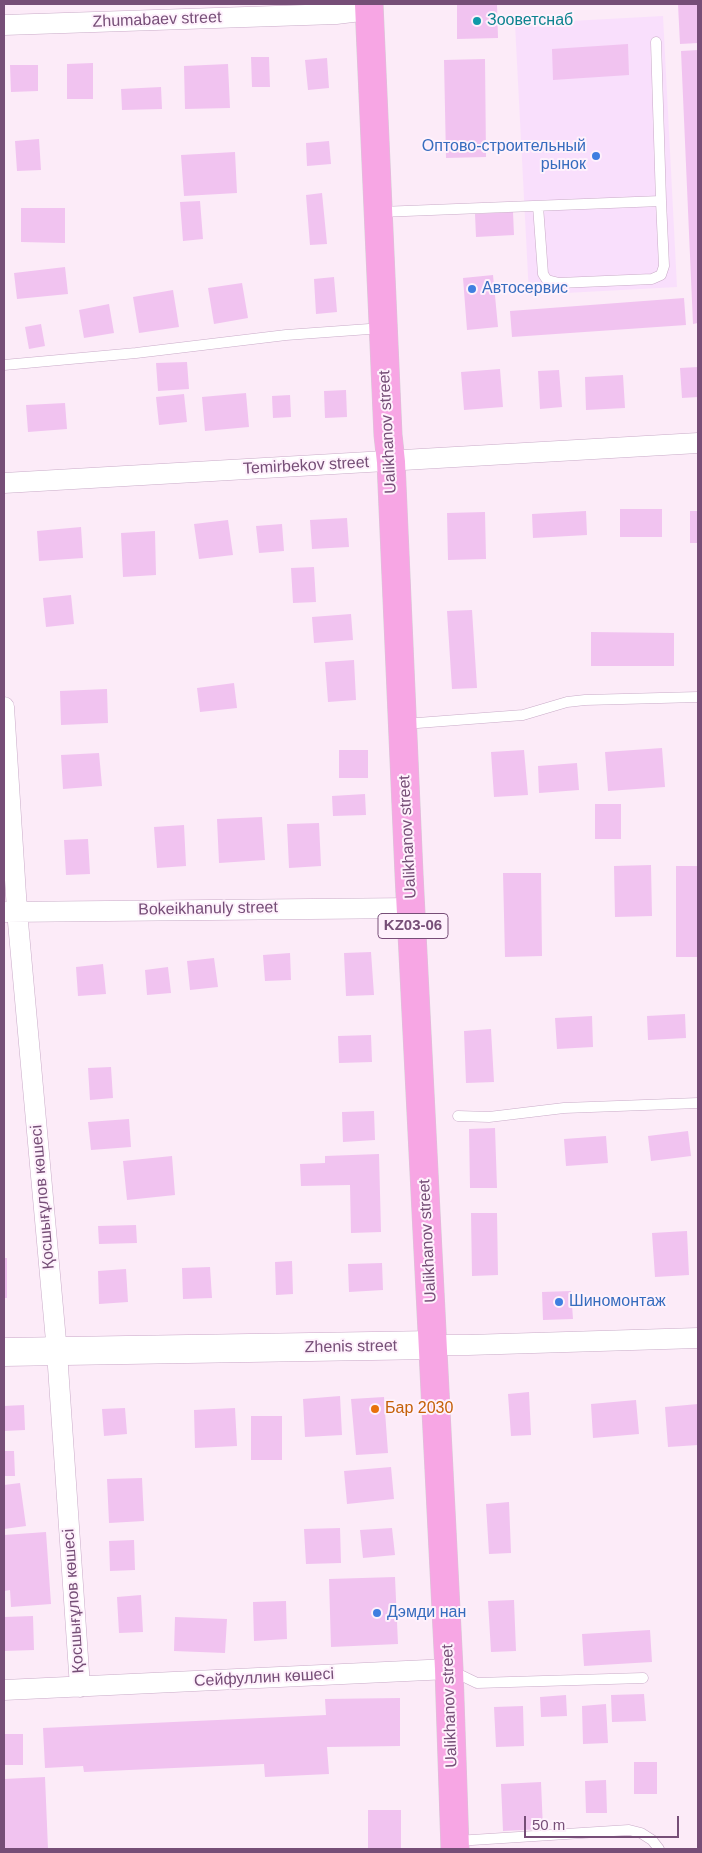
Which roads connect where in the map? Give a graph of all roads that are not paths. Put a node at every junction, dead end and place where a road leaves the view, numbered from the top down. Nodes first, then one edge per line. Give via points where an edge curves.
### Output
1 (369, 7) edge
2 (4, 26) edge
3 (656, 42) dead end
4 (661, 201) junction
5 (538, 206) junction
6 (379, 212) junction
7 (384, 328) junction
8 (4, 365) edge
9 (698, 443) edge
10 (391, 462) junction
11 (4, 483) edge
12 (698, 697) edge
13 (4, 708) edge
14 (402, 724) junction
15 (412, 908) junction
16 (11, 912) edge
17 (698, 1103) edge
18 (458, 1116) dead end
19 (698, 1338) edge
20 (433, 1345) junction
21 (4, 1352) edge
22 (57, 1352) junction
23 (449, 1669) junction
24 (643, 1678) dead end
25 (80, 1687) junction
26 (4, 1690) edge
27 (455, 1845) edge
28 (659, 1849) edge

1 - 2 street, Zhumabaev street via 336,14
1 - 6 main road, Ualikhanov street / KZ03-06
3 - 4 lane
4 - 5 lane
4 - 5 lane via 664,266 661,275 652,279 578,283 553,282 543,274
5 - 6 lane
6 - 7 main road, Ualikhanov street / KZ03-06
7 - 8 lane via 286,335
7 - 10 main road, Ualikhanov street / KZ03-06
9 - 10 street, Temirbekov street
10 - 11 street, Temirbekov street
10 - 14 main road, Ualikhanov street / KZ03-06
12 - 14 lane via 585,700 523,715
13 - 16 street, Қосшығұлов көшесі
14 - 15 main road, Ualikhanov street / KZ03-06
15 - 16 street, Bokeikhanuly street
15 - 20 main road, Ualikhanov street / KZ03-06
16 - 22 street, Қосшығұлов көшесі
17 - 18 lane via 564,1108 489,1117
19 - 20 street, Zhenis street
20 - 22 street, Zhenis street
20 - 23 main road, Ualikhanov street / KZ03-06
21 - 22 street, Zhenis street
22 - 25 street, Қосшығұлов көшесі
23 - 24 lane via 477,1683
23 - 25 street, Сейфуллин көшесі
23 - 27 main road, Ualikhanov street / KZ03-06
25 - 26 street, Сейфуллин көшесі
27 - 28 lane via 629,1830 642,1833

